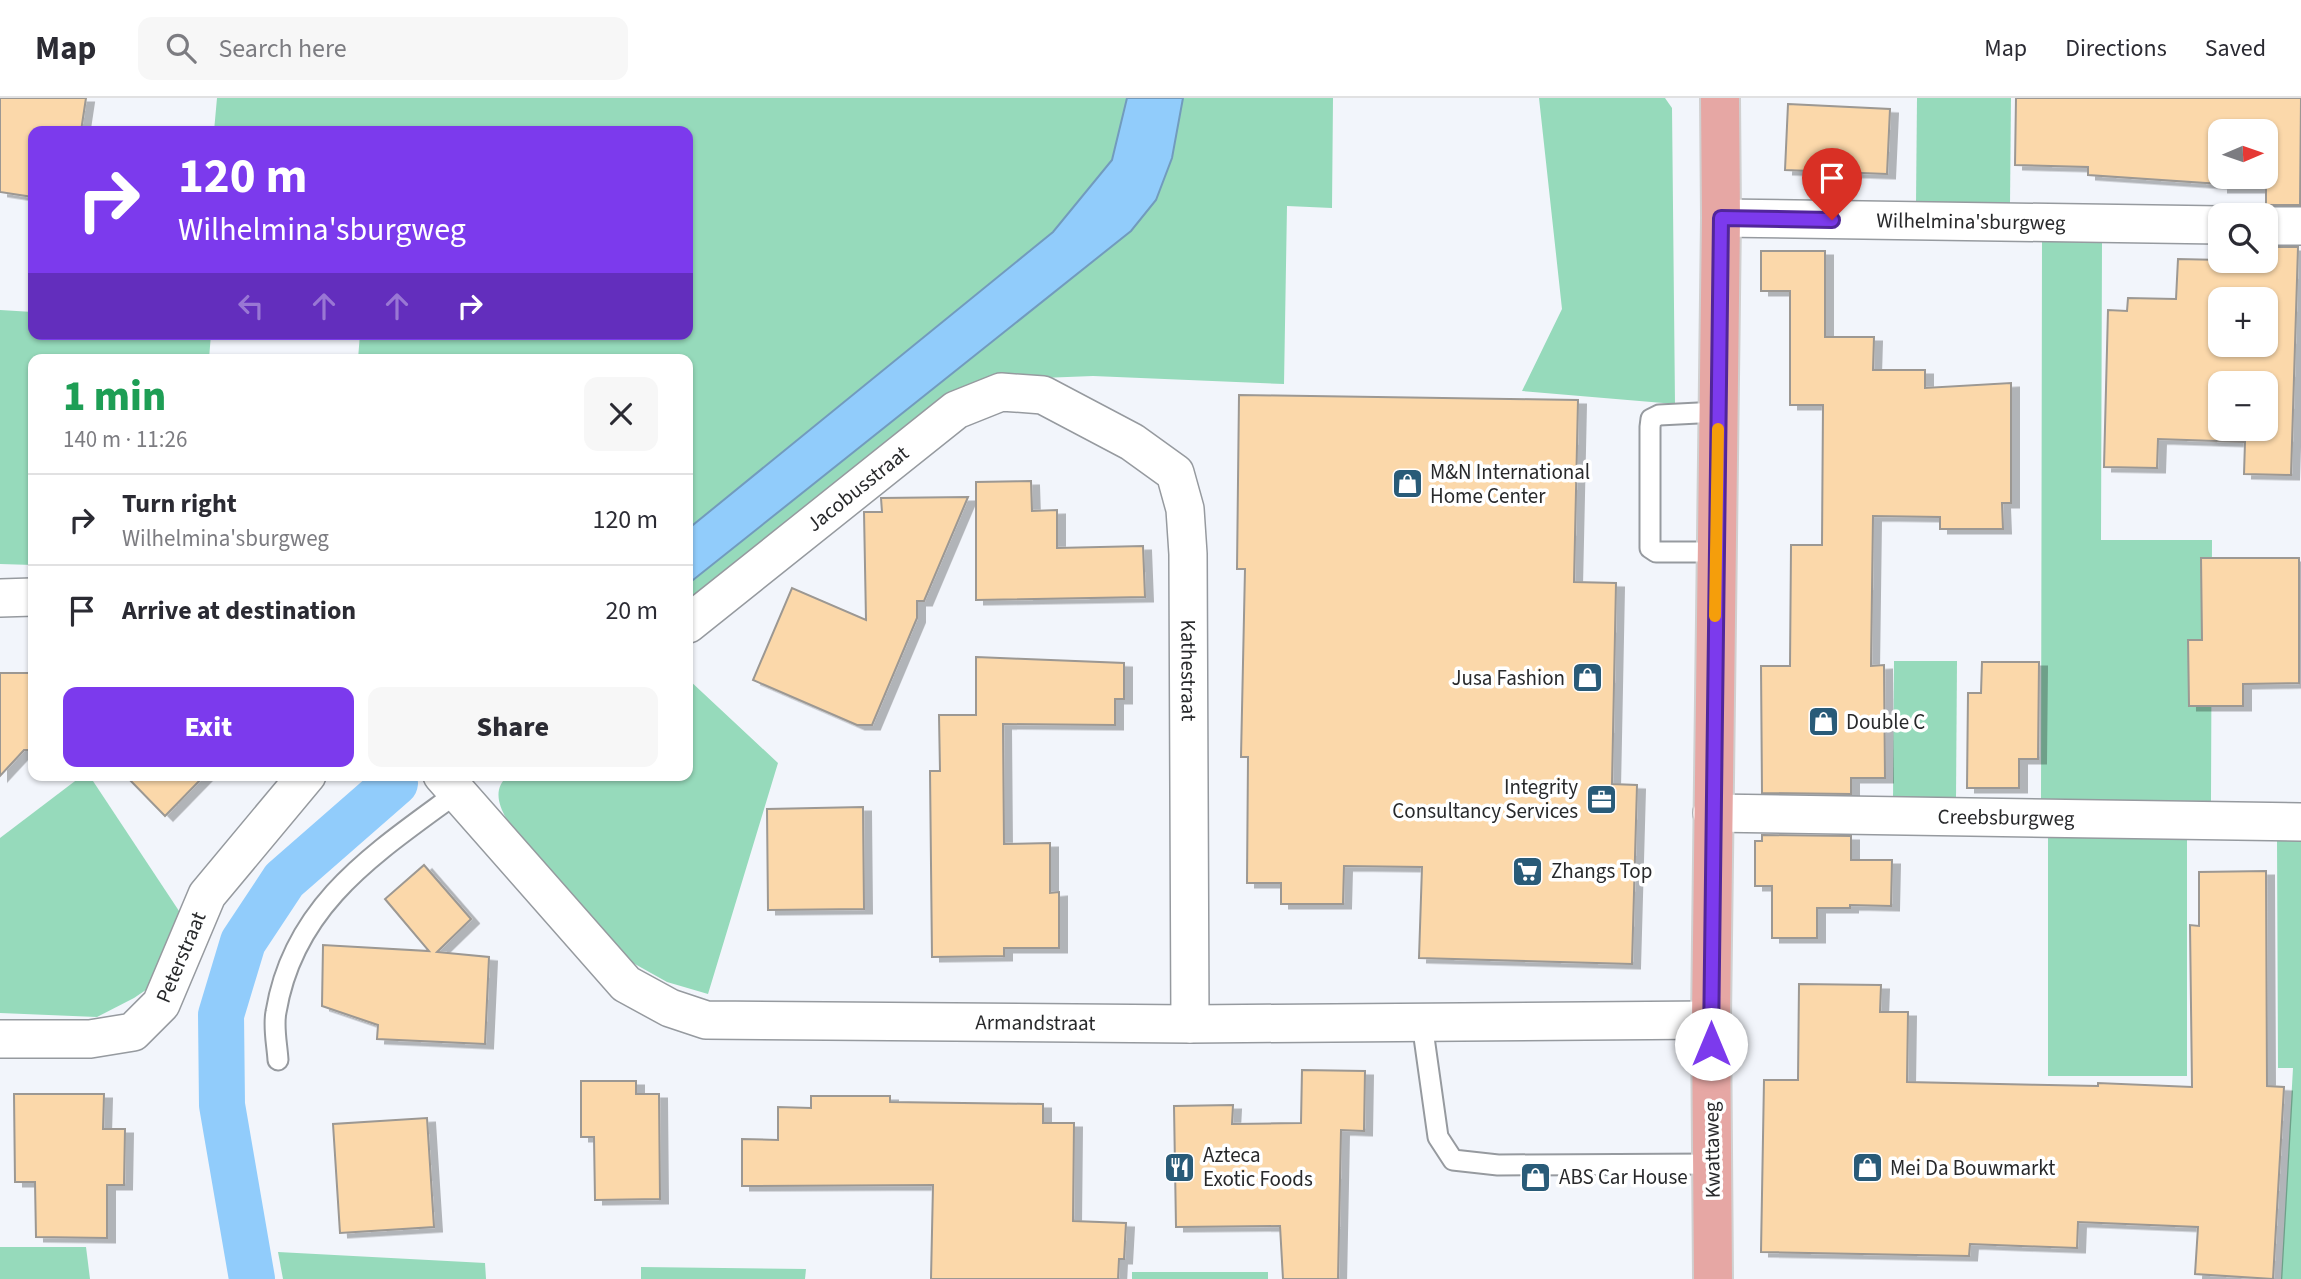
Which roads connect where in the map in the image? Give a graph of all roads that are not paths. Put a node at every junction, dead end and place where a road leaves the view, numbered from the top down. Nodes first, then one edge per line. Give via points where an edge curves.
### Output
1 (1720, 98) edge
2 (1721, 218) junction
3 (2208, 225) edge
4 (2278, 226) edge
5 (2301, 226) edge
6 (1043, 395) joint
7 (1718, 412) junction
8 (1716, 552) junction
9 (28, 597) edge
10 (0, 598) edge
11 (693, 620) edge
12 (302, 781) edge
13 (460, 781) edge
14 (1712, 813) junction
15 (2301, 822) edge
16 (1711, 1020) junction
17 (1422, 1023) junction
18 (1190, 1024) junction
19 (0, 1039) edge
20 (278, 1060) dead end
21 (1712, 1164) junction
22 (1713, 1279) edge

1 - 2 main road, Kwattaweg
2 - 3 street, Wilhelmina'sburgweg
2 - 7 main road, Kwattaweg
4 - 5 street
6 - 11 street, Jacobusstraat via 1001,392 956,410
6 - 18 street, Kathestraat via 1132,442 1175,473 1185,509
7 - 8 main road, Kwattaweg
7 - 8 lane via 1659,415 1651,419 1650,427 1650,548 1656,552
8 - 14 main road, Kwattaweg
9 - 10 street
12 - 19 street, Peterstraat via 207,895 161,1004 133,1032 90,1039
13 - 18 street, Armandstraat via 626,984 670,1008 706,1020
13 - 20 lane via 334,891 303,936 284,977 275,1014
14 - 15 street, Creebsburgweg
14 - 16 main road, Kwattaweg
16 - 17 street, Armandstraat
16 - 21 main road, Kwattaweg
17 - 18 street, Armandstraat
17 - 21 lane via 1438,1137 1453,1160 1497,1165
21 - 22 main road, Kwattaweg

